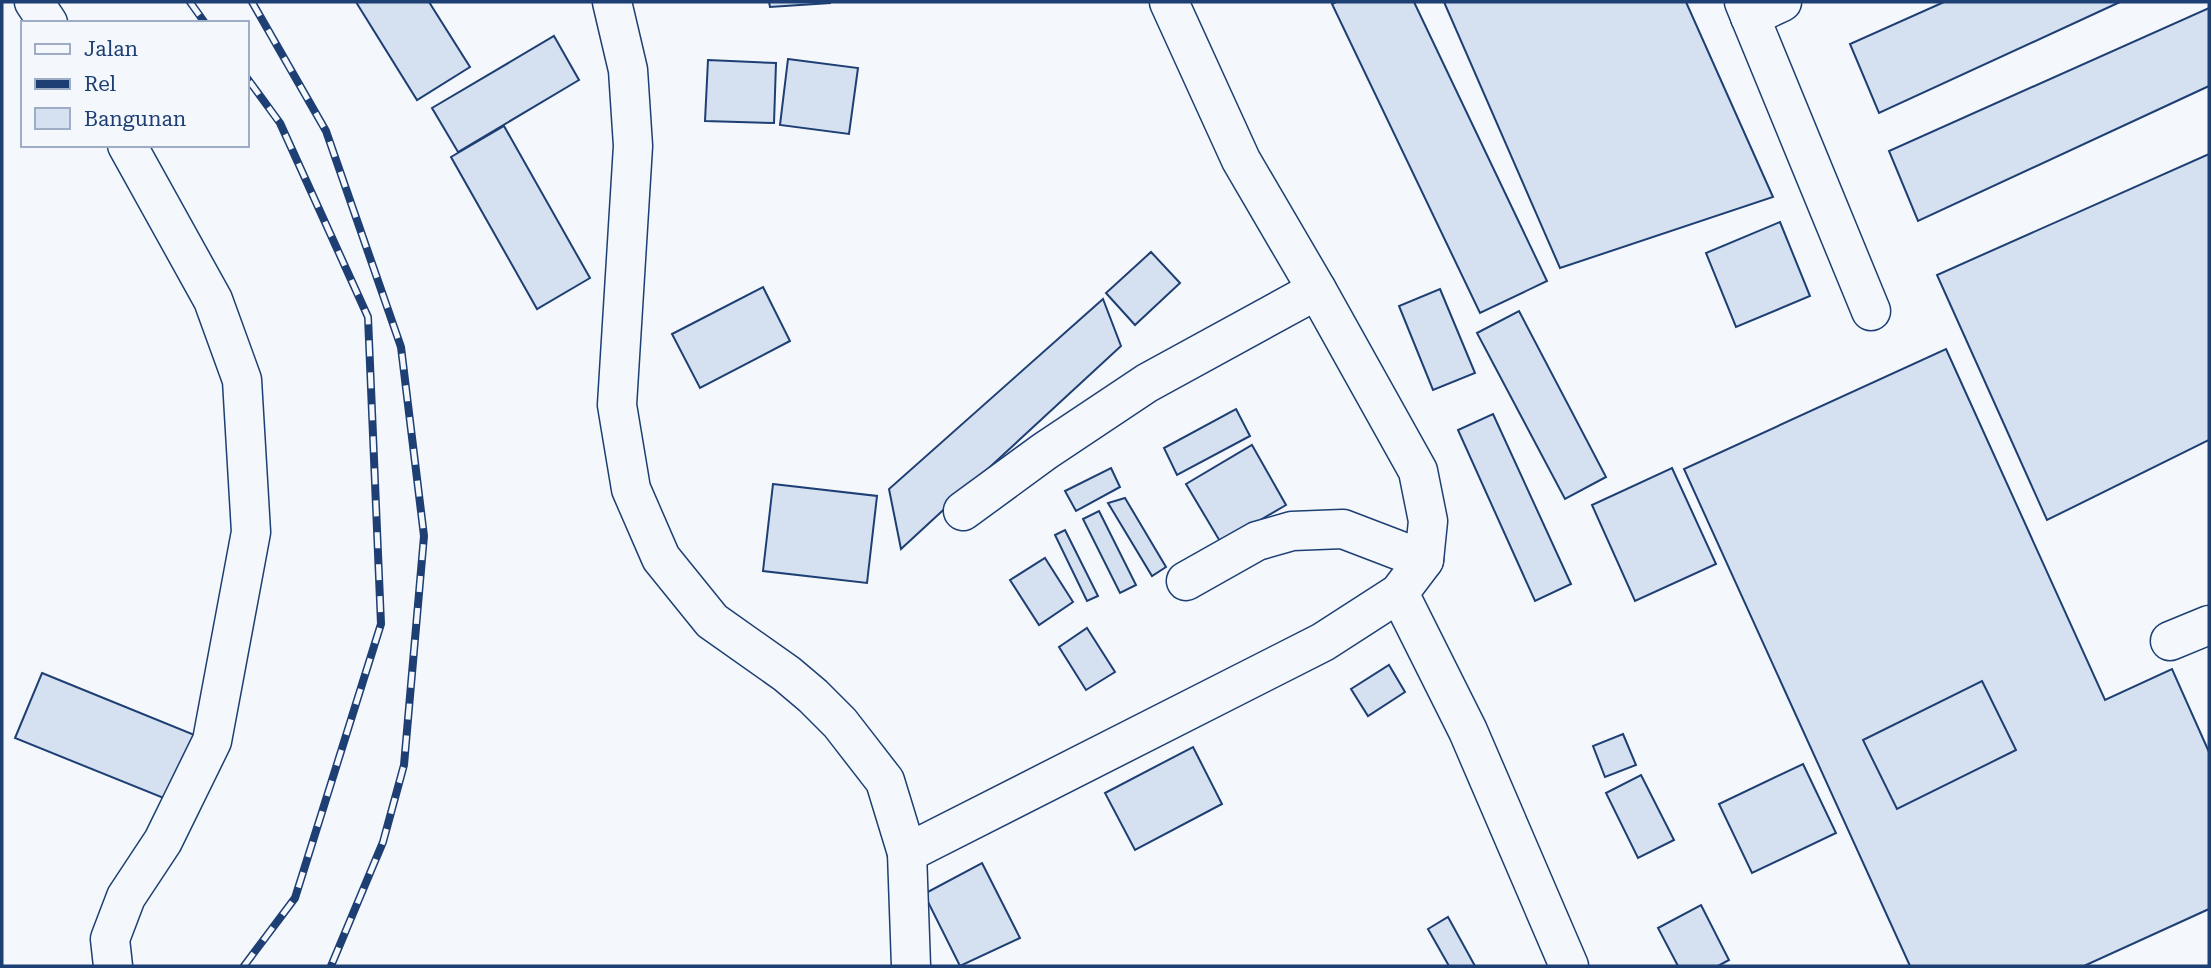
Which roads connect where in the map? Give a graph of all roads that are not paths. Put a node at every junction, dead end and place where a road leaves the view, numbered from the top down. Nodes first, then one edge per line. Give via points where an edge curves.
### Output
1 (34, 2) edge
2 (612, 2) edge
3 (1170, 2) edge
4 (1759, 7) edge
5 (47, 21) edge
6 (128, 147) edge
7 (1317, 290) junction
8 (1871, 311) dead end
9 (963, 511) dead end
10 (1424, 560) junction
11 (1186, 581) dead end
12 (1399, 593) junction
13 (2209, 625) edge
14 (2170, 640) dead end
15 (907, 853) junction
16 (113, 966) edge
17 (911, 966) edge
18 (1569, 966) edge

1 - 5 lane
2 - 15 lane via 628,70 633,146 617,405 631,489 661,558 712,621 813,696 885,781
3 - 7 lane via 1241,160
4 - 8 lane
6 - 16 lane via 213,300 242,380 251,532 212,741 163,841 126,897 110,939
7 - 9 lane via 1147,383
7 - 10 lane via 1418,471 1428,521
10 - 11 lane via 1343,529 1292,531 1257,541
10 - 12 lane
12 - 15 lane via 1322,642
12 - 18 lane via 1468,731
13 - 14 lane
15 - 17 lane

